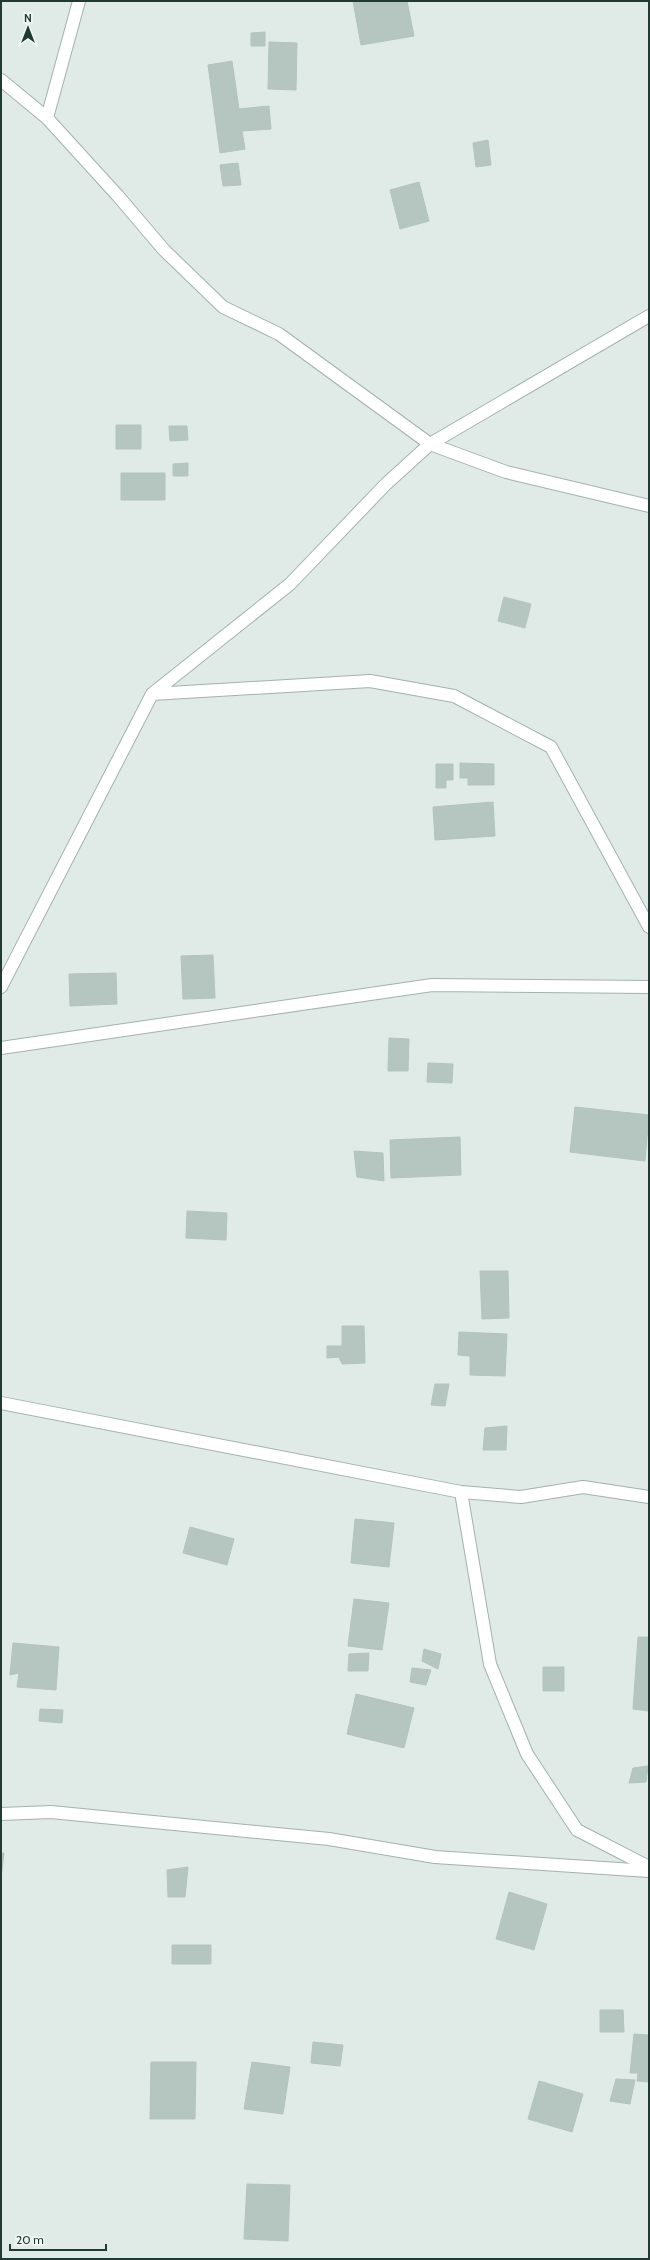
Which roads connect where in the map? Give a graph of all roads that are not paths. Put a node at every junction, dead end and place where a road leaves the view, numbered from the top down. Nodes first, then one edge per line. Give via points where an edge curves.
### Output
1 (79, 1) edge
2 (1, 80) edge
3 (47, 118) junction
4 (649, 316) edge
5 (430, 444) junction
6 (649, 506) edge
7 (152, 694) junction
8 (649, 927) edge
9 (1, 987) edge
10 (649, 987) edge
11 (1, 1048) edge
12 (1, 1403) edge
13 (461, 1492) junction
14 (649, 1498) edge
15 (1, 1814) edge
16 (649, 1867) edge
17 (649, 1871) edge

1 - 3 street
2 - 3 street
3 - 5 street via 164,250 223,307 279,334
4 - 5 street
5 - 6 street via 506,472
5 - 7 street via 386,484 290,584
7 - 8 street via 370,681 454,696 550,747
7 - 9 street
10 - 11 street via 432,985
12 - 13 street
13 - 14 street via 521,1497 583,1487
13 - 16 street via 490,1664 527,1754 577,1830
15 - 17 street via 51,1812 329,1839 435,1857

